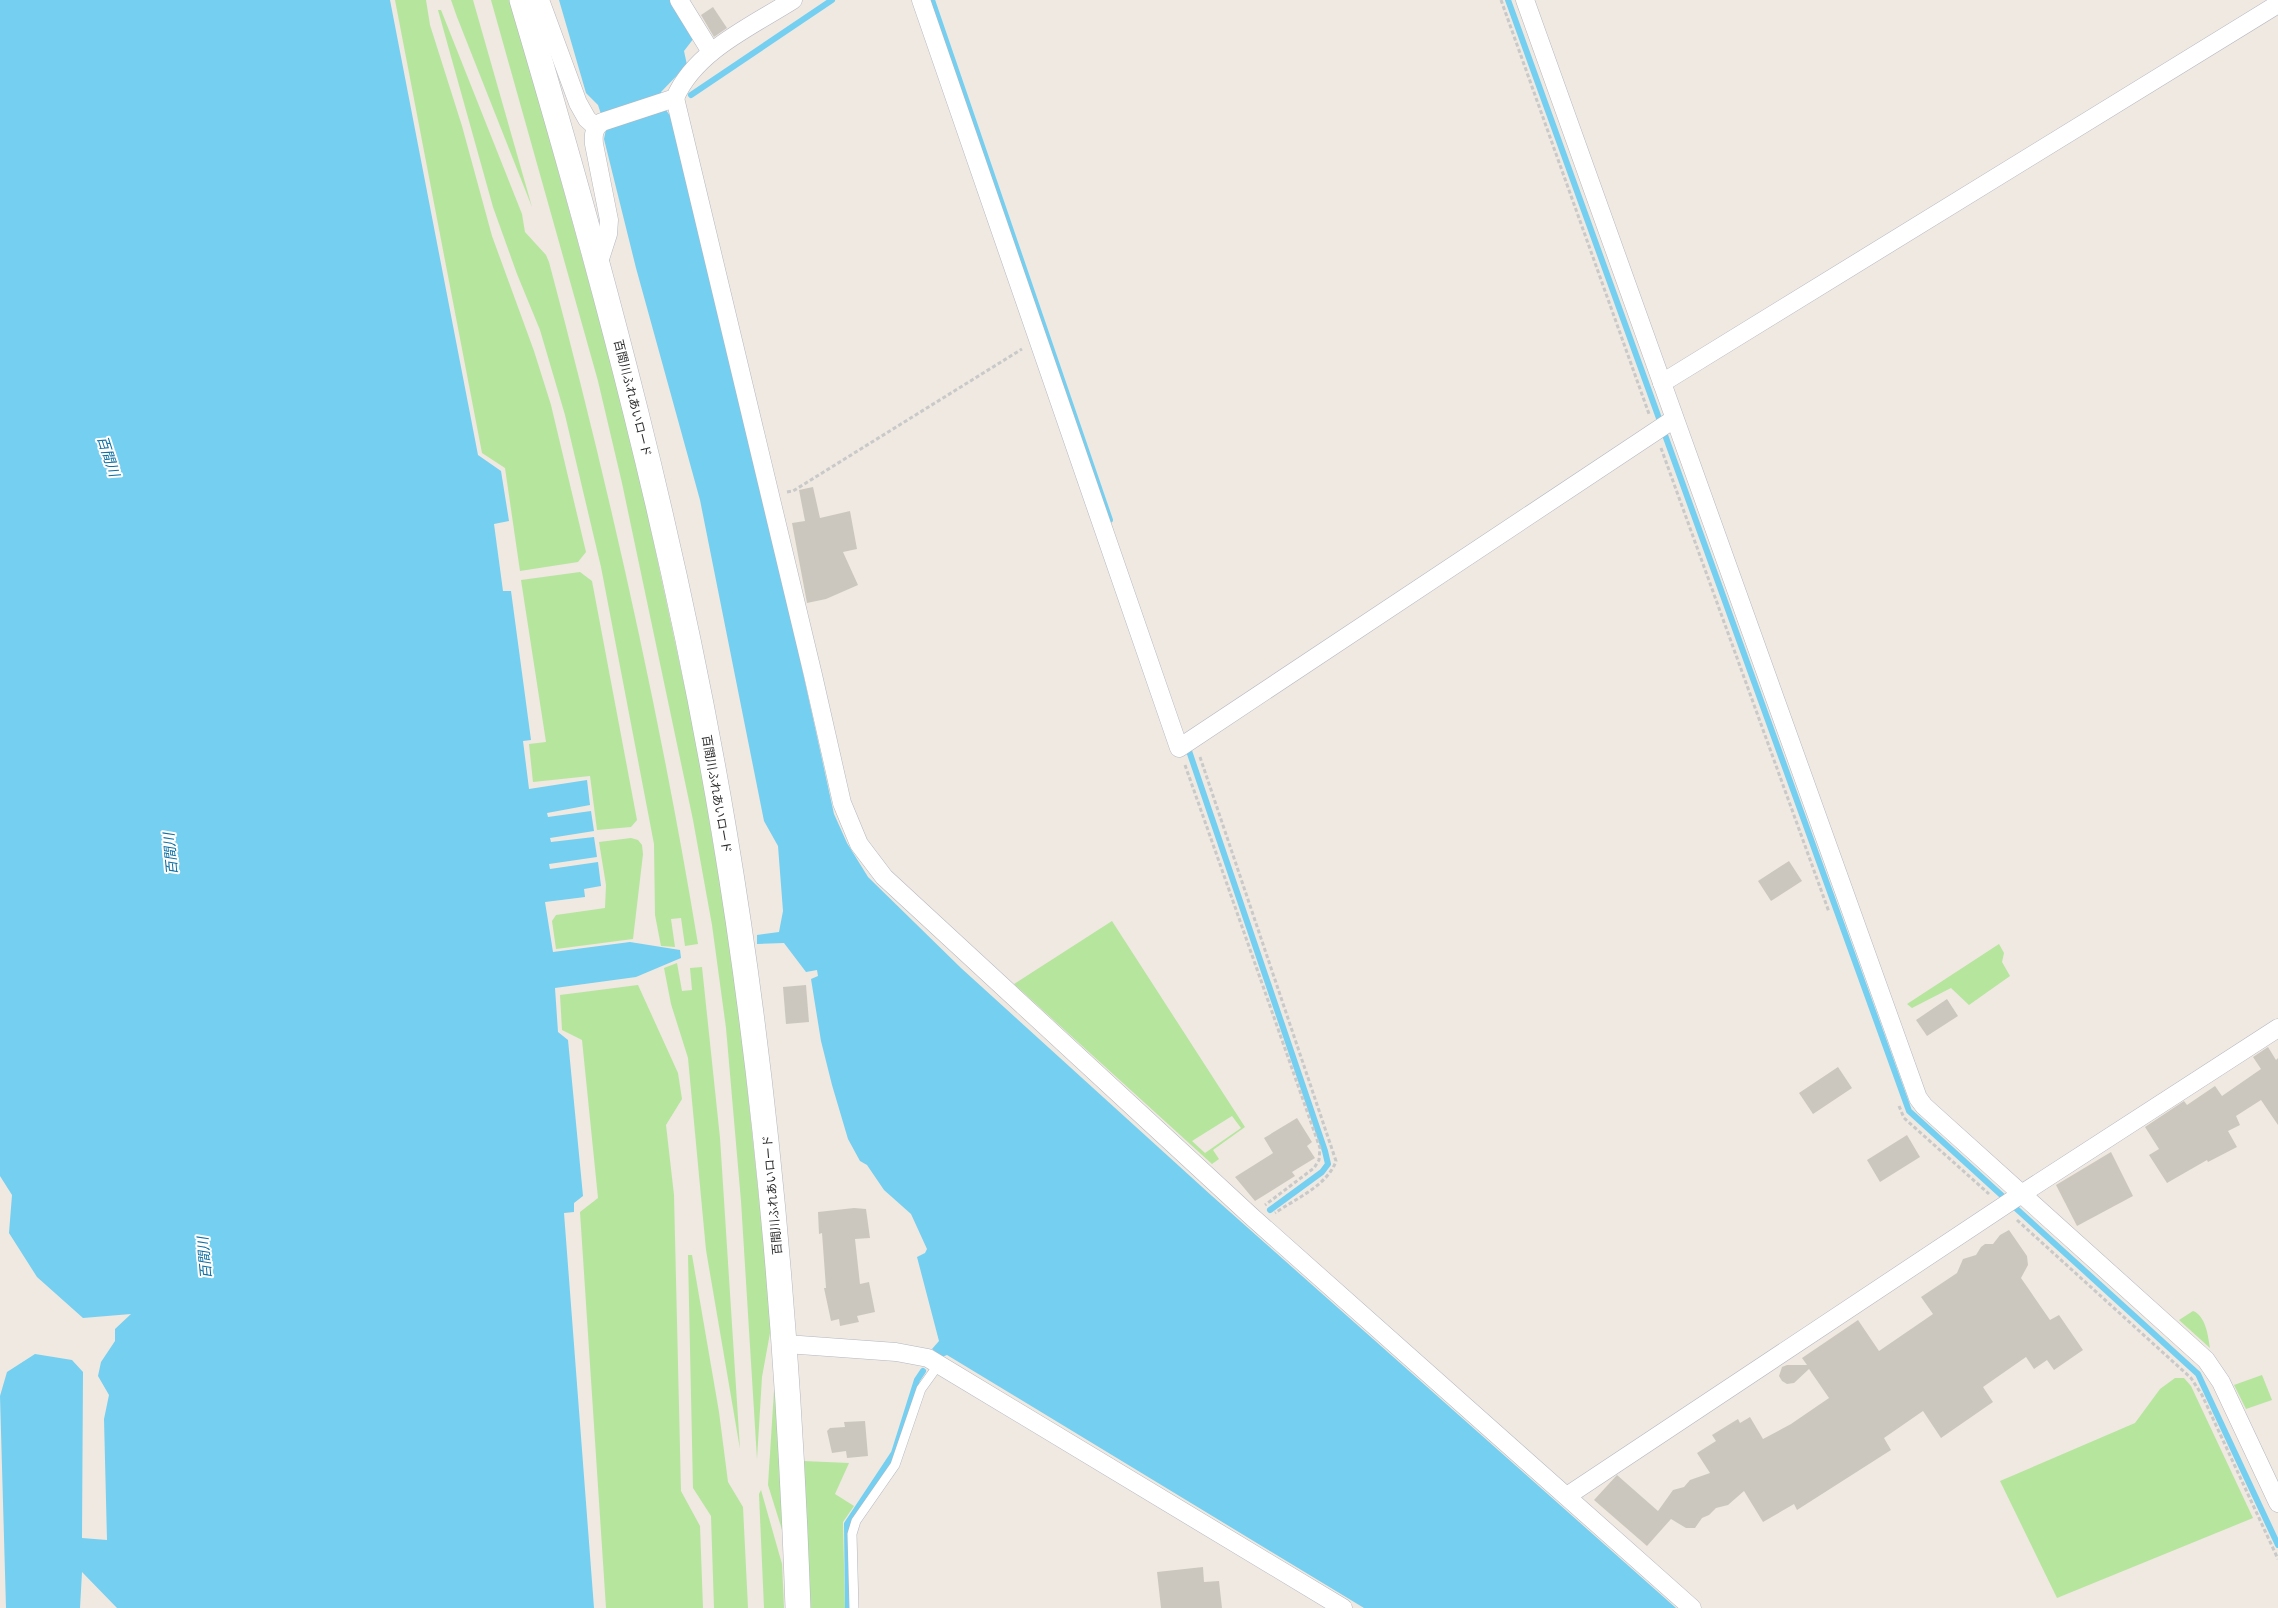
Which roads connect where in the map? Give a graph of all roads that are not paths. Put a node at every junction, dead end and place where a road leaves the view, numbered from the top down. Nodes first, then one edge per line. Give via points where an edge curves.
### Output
1 (522, 0) edge
2 (540, 0) edge
3 (679, 0) edge
4 (793, 0) edge
5 (921, 0) edge
6 (1525, 0) edge
7 (2278, 4) edge
8 (711, 52) junction
9 (672, 99) junction
10 (599, 124) junction
11 (598, 262) junction
12 (1662, 382) junction
13 (1663, 427) junction
14 (2278, 1028) edge
15 (2010, 1202) junction
16 (786, 1344) junction
17 (939, 1364) junction
18 (1567, 1496) junction
19 (2278, 1504) edge
20 (798, 1608) edge
21 (854, 1608) edge
22 (1343, 1608) edge
23 (1692, 1608) edge

1 - 11 street, 百間川ふれあいロード
2 - 10 street via 578,103 586,118
3 - 8 street
4 - 8 street
5 - 13 street via 1038,339 1186,743
6 - 12 street
7 - 12 street
8 - 9 street
9 - 10 street
9 - 18 street via 842,803 859,844 884,877 1255,1219
10 - 11 street via 593,135 609,220 608,234
11 - 16 street, 百間川ふれあいロード via 645,447 691,654 724,828 752,1008
12 - 13 street
13 - 15 street via 1918,1098
14 - 15 street
15 - 18 street
15 - 19 street via 2206,1360 2221,1382
16 - 17 street via 896,1352 928,1358
16 - 20 street, 百間川ふれあいロード
17 - 21 lane via 921,1389 895,1465 856,1521 852,1534
17 - 22 street
18 - 23 street

